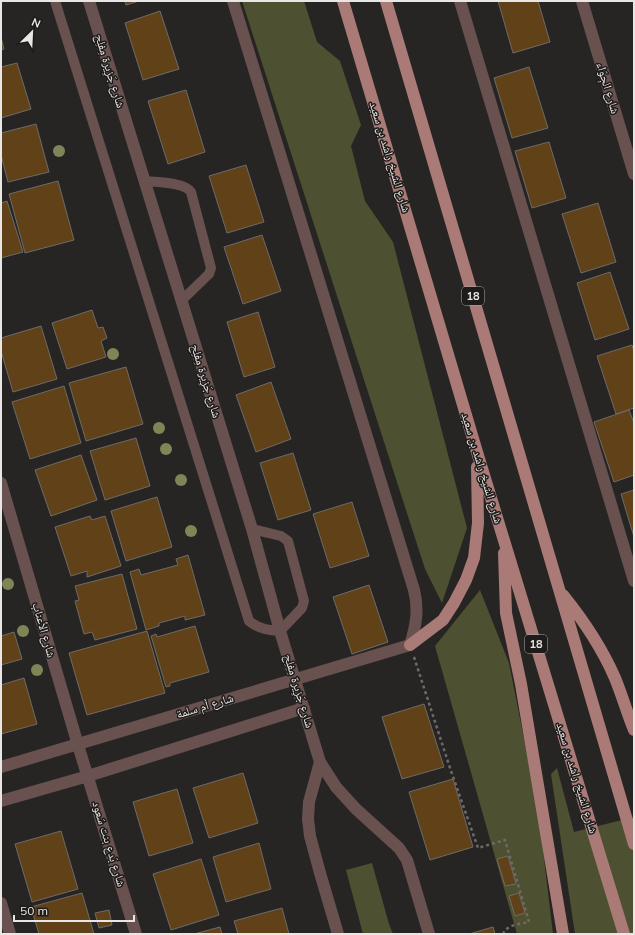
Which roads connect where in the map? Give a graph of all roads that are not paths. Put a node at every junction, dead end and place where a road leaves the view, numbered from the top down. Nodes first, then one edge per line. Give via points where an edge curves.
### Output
1 (55, 1) edge
2 (89, 1) edge
3 (233, 1) edge
4 (343, 1) edge
5 (386, 1) edge
6 (460, 1) edge
7 (582, 1) edge
8 (634, 174) edge
9 (144, 181) junction
10 (181, 301) junction
11 (477, 452) junction
12 (1, 483) edge
13 (252, 529) junction
14 (503, 536) junction
15 (632, 569) edge
16 (634, 581) edge
17 (560, 591) junction
18 (280, 631) junction
19 (410, 645) junction
20 (295, 679) junction
21 (304, 708) junction
22 (634, 730) edge
23 (78, 745) junction
24 (320, 762) junction
25 (1, 767) edge
26 (88, 776) junction
27 (1, 801) edge
28 (634, 844) edge
29 (1, 903) edge
30 (10, 934) edge
31 (136, 934) edge
32 (338, 934) edge
33 (429, 934) edge
34 (563, 934) edge
35 (624, 934) edge

1 - 18 lane via 248,621 264,629
2 - 9 street, شارع جَزِيرة مِفلِح
3 - 19 street via 414,590 417,616
4 - 11 main road, شارع الشيخ راشد بن سعيد / 18
5 - 17 main road, 18
6 - 15 street
7 - 8 street, شارع الجِوَاء
9 - 10 street, شارع جَزِيرة مِفلِح
9 - 10 lane via 182,186 191,192 212,268
10 - 13 street, شارع جَزِيرة مِفلِح
11 - 14 main road, شارع الشيخ راشد بن سعيد / 18
11 - 19 main road via 478,523 474,558 460,592 443,620
12 - 23 street, شارع الأعناب
13 - 18 street, شارع جَزِيرة مِفلِح
13 - 18 lane via 288,541 304,604
14 - 34 main road via 506,613 521,684
14 - 35 main road, شارع الشيخ راشد بن سعيد / 18
15 - 16 street
17 - 22 main road via 598,645 615,678
17 - 28 main road, 18
18 - 20 street, شارع جَزِيرة مِفلِح
19 - 20 street, شارع أم سلمة
20 - 21 street, شارع جَزِيرة مِفلِح
20 - 23 street, شارع أم سلمة
21 - 24 street, شارع جَزِيرة مِفلِح
21 - 26 street
23 - 25 street, شارع أم سلمة
23 - 26 street, شارع الأعناب
24 - 32 street via 309,802 308,819 310,836
24 - 33 street, شارع جَزِيرة مِفلِح via 336,787 399,848 407,860
26 - 27 street
26 - 31 street, شارع بَدع بنت سَعود
29 - 30 street

